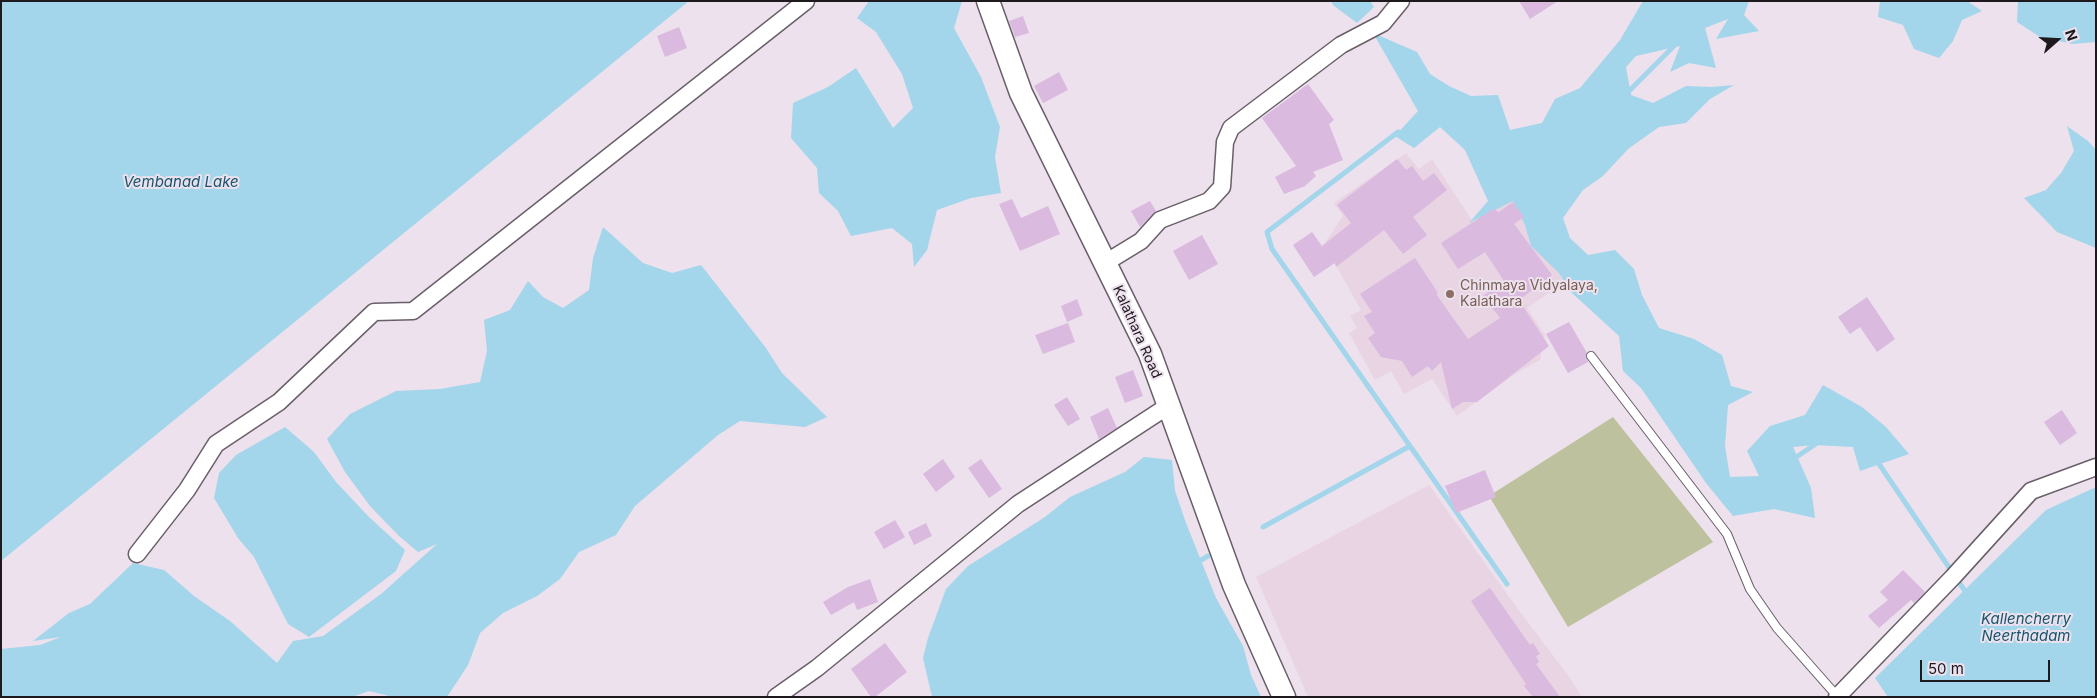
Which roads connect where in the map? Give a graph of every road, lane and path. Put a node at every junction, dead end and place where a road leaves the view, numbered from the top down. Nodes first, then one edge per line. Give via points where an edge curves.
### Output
1 (806, 1) edge
2 (988, 1) edge
3 (1401, 1) edge
4 (1105, 263) junction
5 (1591, 356) dead end
6 (1168, 406) junction
7 (2096, 467) edge
8 (137, 554) dead end
9 (1837, 696) edge
10 (776, 697) edge
11 (1284, 697) edge

1 - 8 street via 413,311 374,312 279,402 216,444 187,490
2 - 4 street, Kalathara Road via 1021,93
3 - 4 street via 1383,23 1340,45 1231,128 1225,142 1222,187 1210,202 1160,220 1141,241
4 - 6 street, Kalathara Road via 1150,354
5 - 9 lane via 1727,534 1750,589 1777,628
6 - 10 street via 1018,504 817,668
6 - 11 street, Kalathara Road via 1234,585
7 - 9 street via 2030,491 1953,577

